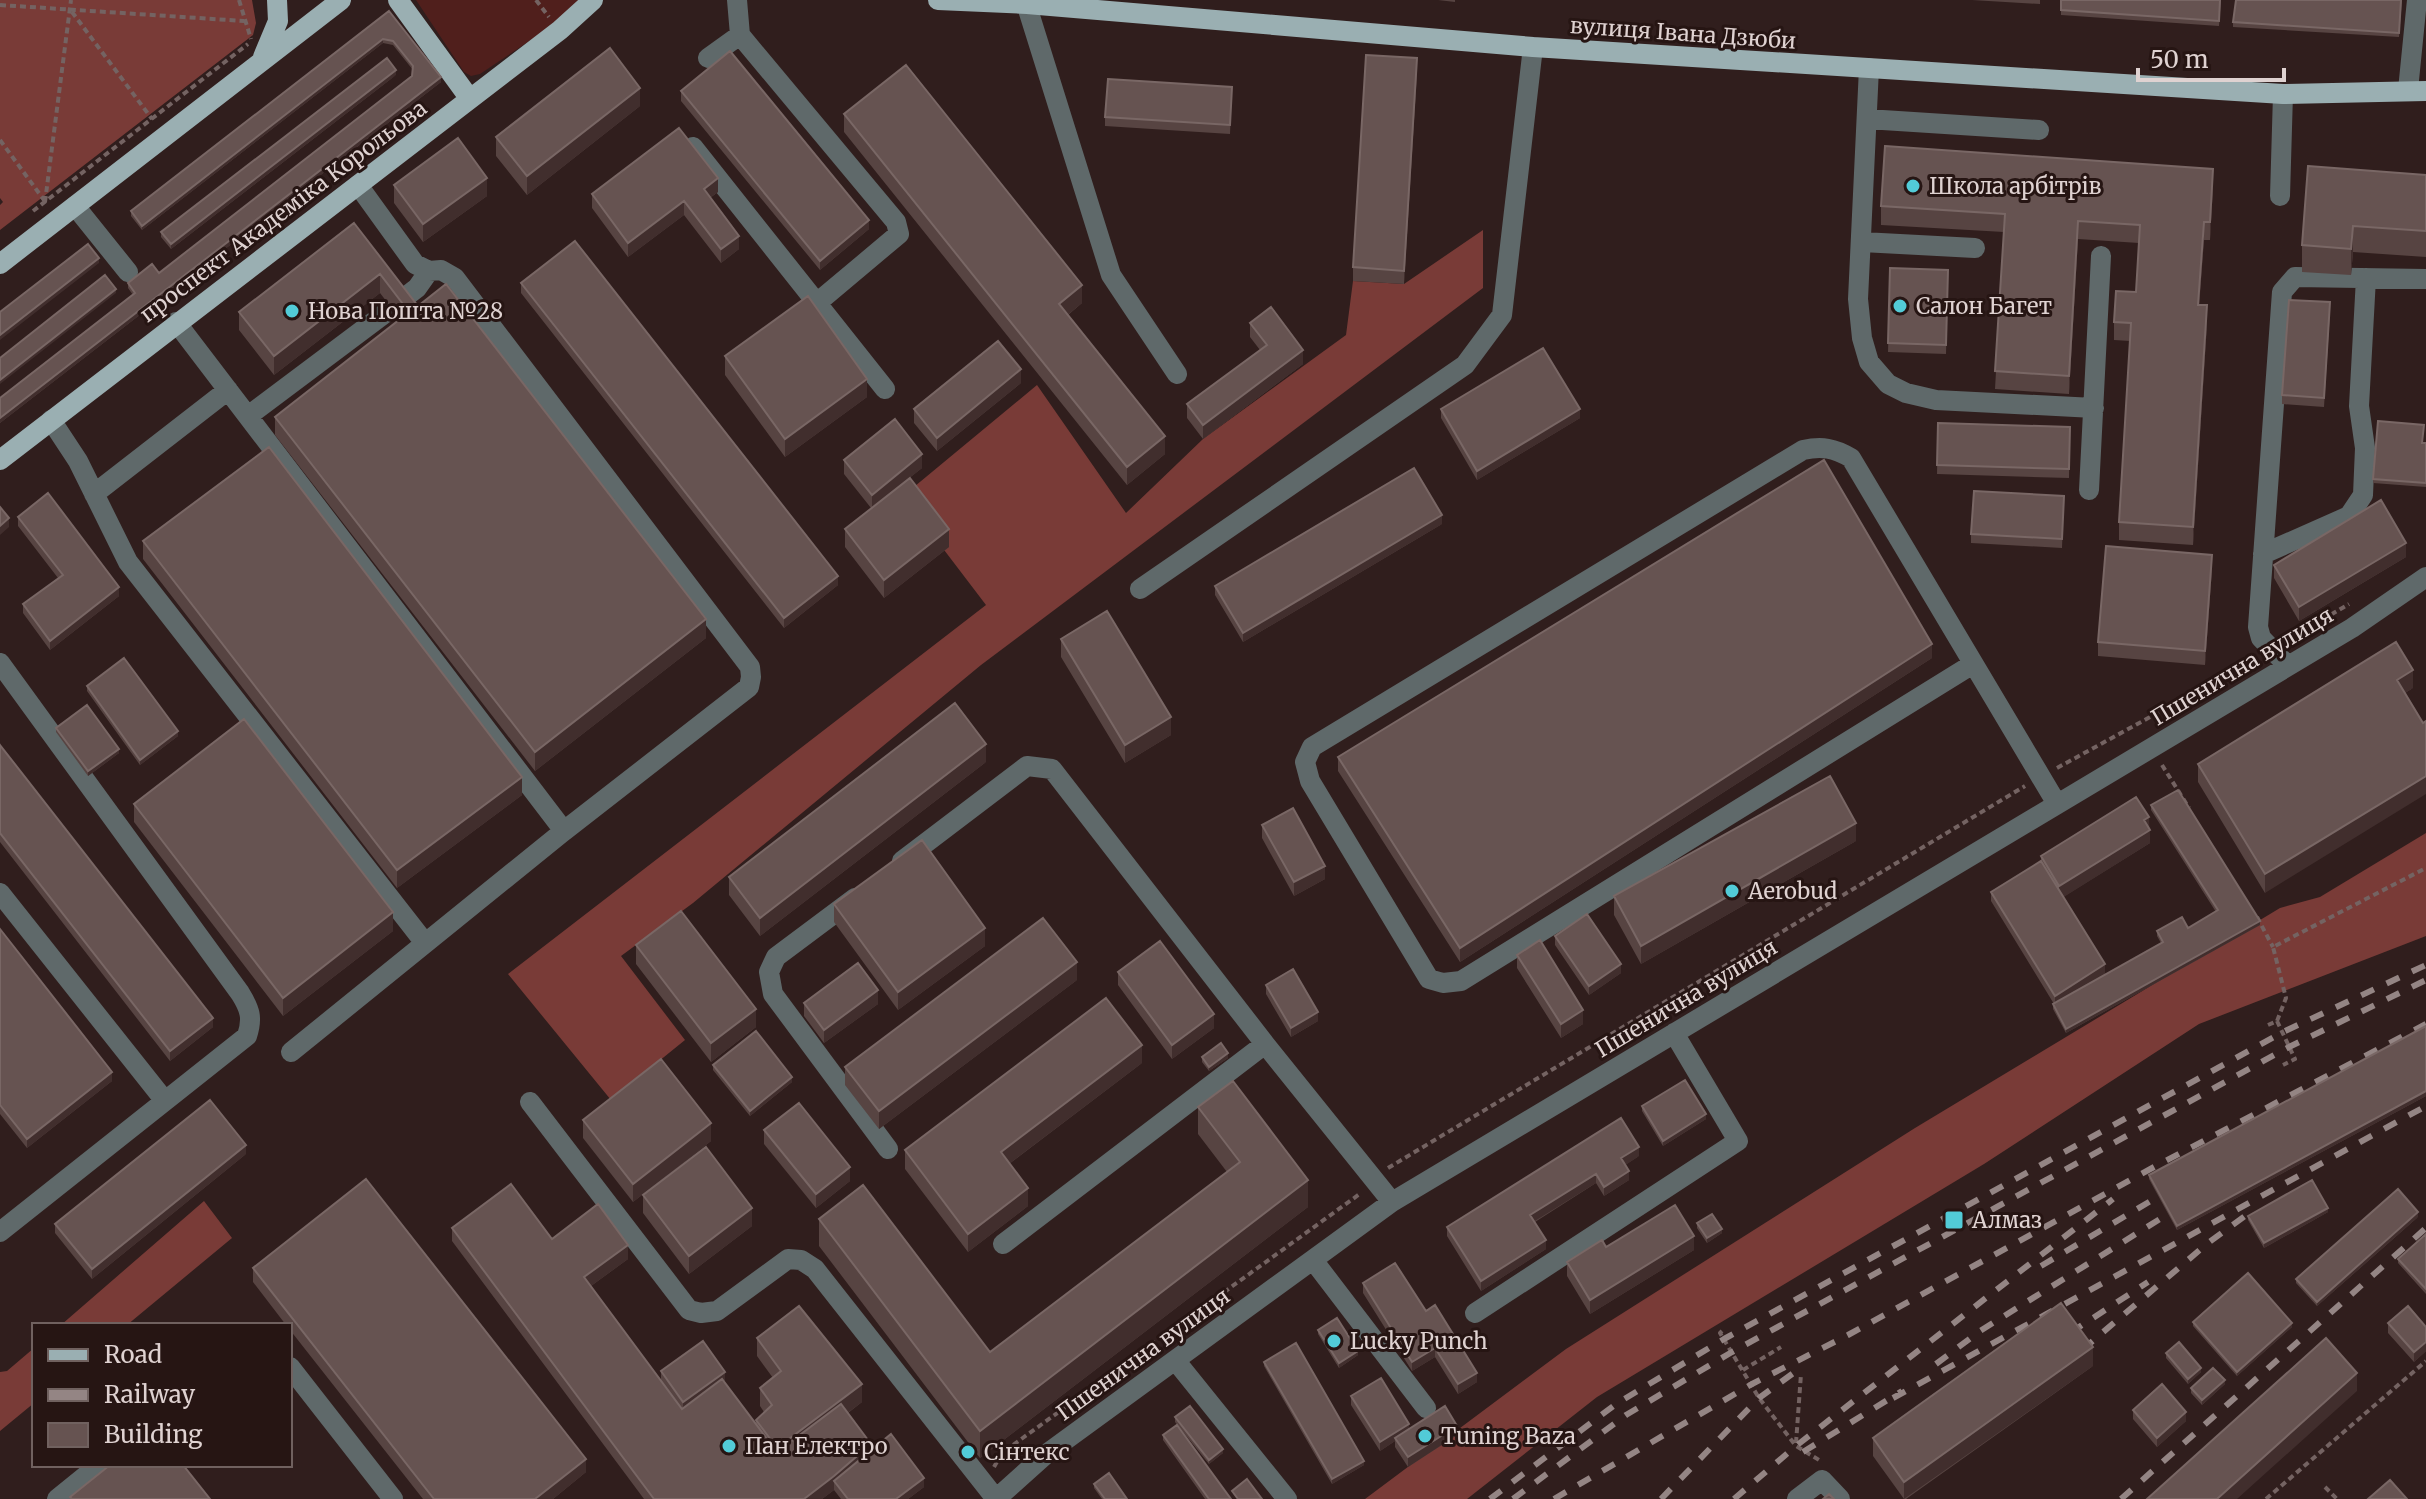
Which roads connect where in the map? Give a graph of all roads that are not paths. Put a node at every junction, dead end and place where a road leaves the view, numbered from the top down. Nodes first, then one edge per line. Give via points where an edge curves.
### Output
1 (277, 0) edge
2 (341, 0) edge
3 (398, 0) edge
4 (593, 0) edge
5 (737, 0) edge
6 (938, 0) edge
7 (2417, 0) edge
8 (1026, 2) edge
9 (740, 35) junction
10 (1533, 47) junction
11 (708, 58) dead end
12 (262, 60) junction
13 (1869, 68) junction
14 (2417, 90) edge
15 (2283, 94) junction
16 (470, 99) junction
17 (1867, 119) junction
18 (2039, 130) dead end
19 (693, 147) edge
20 (358, 185) junction
21 (2280, 196) dead end
22 (75, 206) junction
23 (1862, 242) junction
24 (1975, 248) dead end
25 (2101, 256) dead end
26 (0, 264) edge
27 (429, 271) junction
28 (128, 272) dead end
29 (2366, 278) junction
30 (2426, 279) edge
31 (818, 302) junction
32 (176, 322) junction
33 (1177, 374) dead end
34 (885, 389) dead end
35 (228, 390) junction
36 (2094, 408) junction
37 (248, 416) junction
38 (51, 420) junction
39 (0, 460) edge
40 (2089, 490) dead end
41 (94, 494) junction
42 (2263, 554) junction
43 (2426, 577) edge
44 (1140, 589) dead end
45 (0, 663) edge
46 (1973, 664) junction
47 (2288, 666) junction
48 (2057, 804) junction
49 (564, 831) junction
50 (0, 893) edge
51 (425, 943) junction
52 (1674, 1033) junction
53 (1265, 1044) junction
54 (291, 1052) dead end
55 (165, 1101) junction
56 (530, 1102) dead end
57 (888, 1149) dead end
58 (1392, 1202) junction
59 (0, 1232) edge
60 (1003, 1244) dead end
61 (1313, 1260) junction
62 (1475, 1313) dead end
63 (1175, 1360) junction
64 (292, 1370) edge
65 (1426, 1408) dead end
66 (97, 1467) edge
67 (57, 1499) edge
68 (393, 1499) edge
69 (996, 1499) edge
70 (1287, 1499) edge
71 (1797, 1499) edge
72 (1840, 1499) edge

1 - 12 main road via 278,21
2 - 12 main road
3 - 16 main road
4 - 16 main road, проспект Академіка Корольова
5 - 9 street
6 - 8 main road, вулиця Івана Дзюби
7 - 14 street
8 - 10 main road, вулиця Івана Дзюби
8 - 33 street via 1111,275
9 - 11 street
9 - 31 street via 896,222 899,234
10 - 13 main road, вулиця Івана Дзюби
10 - 44 street via 1502,315 1487,339 1465,365
12 - 22 main road
13 - 15 main road, вулиця Івана Дзюби
13 - 17 street
14 - 15 main road, вулиця Івана Дзюби
15 - 21 street
16 - 20 main road, проспект Академіка Корольова
17 - 18 street
17 - 23 street
19 - 31 street
20 - 27 street via 415,264
20 - 32 main road, проспект Академіка Корольова
22 - 26 main road
22 - 28 street
23 - 24 street
23 - 36 street via 1862,338 1869,362 1888,384 1936,400
25 - 36 street
27 - 37 street via 417,288
27 - 49 street via 441,270 455,278 750,667 749,687
29 - 30 street
29 - 42 street via 2359,406 2365,448 2363,495 2349,516
29 - 42 street via 2295,277 2282,292
31 - 34 street
32 - 35 street
32 - 38 main road, проспект Академіка Корольова
35 - 37 street
35 - 41 street
36 - 40 street
37 - 49 street
38 - 39 main road, проспект Академіка Корольова
38 - 41 street
41 - 51 street via 128,562
42 - 47 street via 2258,627 2261,638
43 - 47 street, Пшенична вулиця
45 - 55 street via 249,1007 247,1036
46 - 46 street via 1851,458 1821,446 1803,450 1325,738 1312,747 1305,762 1310,781 1429,979 1461,981
46 - 48 street
47 - 48 street, Пшенична вулиця
48 - 52 street, Пшенична вулиця
49 - 51 street
50 - 55 street
51 - 54 street
52 - 58 street, Пшенична вулиця
52 - 62 street via 1738,1141
53 - 57 street via 1052,769 1027,766 776,957 769,972 773,994
53 - 58 street
53 - 60 street
55 - 59 street
56 - 69 street via 689,1310 717,1311 788,1259 815,1269
58 - 61 street, Пшенична вулиця
61 - 63 street, Пшенична вулиця
61 - 65 street
63 - 69 street, Пшенична вулиця via 1045,1455
63 - 70 street
64 - 68 street
66 - 67 street
71 - 72 street via 1822,1480

